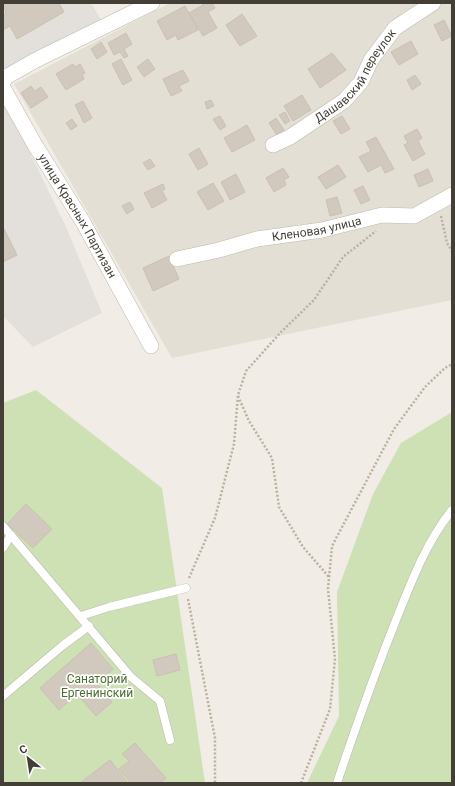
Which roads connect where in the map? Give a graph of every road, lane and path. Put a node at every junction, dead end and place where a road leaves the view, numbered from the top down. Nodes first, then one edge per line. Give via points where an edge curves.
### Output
1 (152, 3) edge
2 (433, 3) edge
3 (3, 82) edge
4 (3, 88) edge
5 (273, 145) dead end
6 (452, 195) edge
7 (438, 202) junction
8 (380, 229) dead end
9 (452, 251) edge
10 (177, 259) dead end
11 (151, 346) dead end
12 (452, 364) edge
13 (238, 395) junction
14 (452, 510) edge
15 (3, 526) edge
16 (11, 535) junction
17 (3, 548) edge
18 (329, 577) junction
19 (186, 588) junction
20 (81, 616) junction
21 (88, 626) junction
22 (3, 696) edge
23 (170, 740) dead end
24 (215, 783) edge
25 (301, 783) edge
26 (337, 783) edge

1 - 3 street via 36,60 6,77
2 - 5 street, Дашавский переулок via 395,28 371,60 361,82 344,101 290,137
4 - 11 street, улица Красных Партизан via 83,222
6 - 7 street, Кленовая улица
7 - 9 path via 443,229
7 - 10 street, Кленовая улица via 414,216 382,215 322,230 257,240
8 - 13 path via 343,258 314,300 246,371
12 - 18 path via 425,387 394,429 332,546
13 - 18 path via 249,421 272,458 279,507 303,547
13 - 19 path via 234,444 215,518
14 - 26 lane via 420,561 380,660
15 - 16 lane
16 - 17 lane
16 - 20 lane
18 - 25 path via 335,659 330,709
19 - 20 lane via 109,606
19 - 24 path via 215,738
20 - 21 lane
21 - 22 lane
21 - 23 lane via 131,676 160,701

